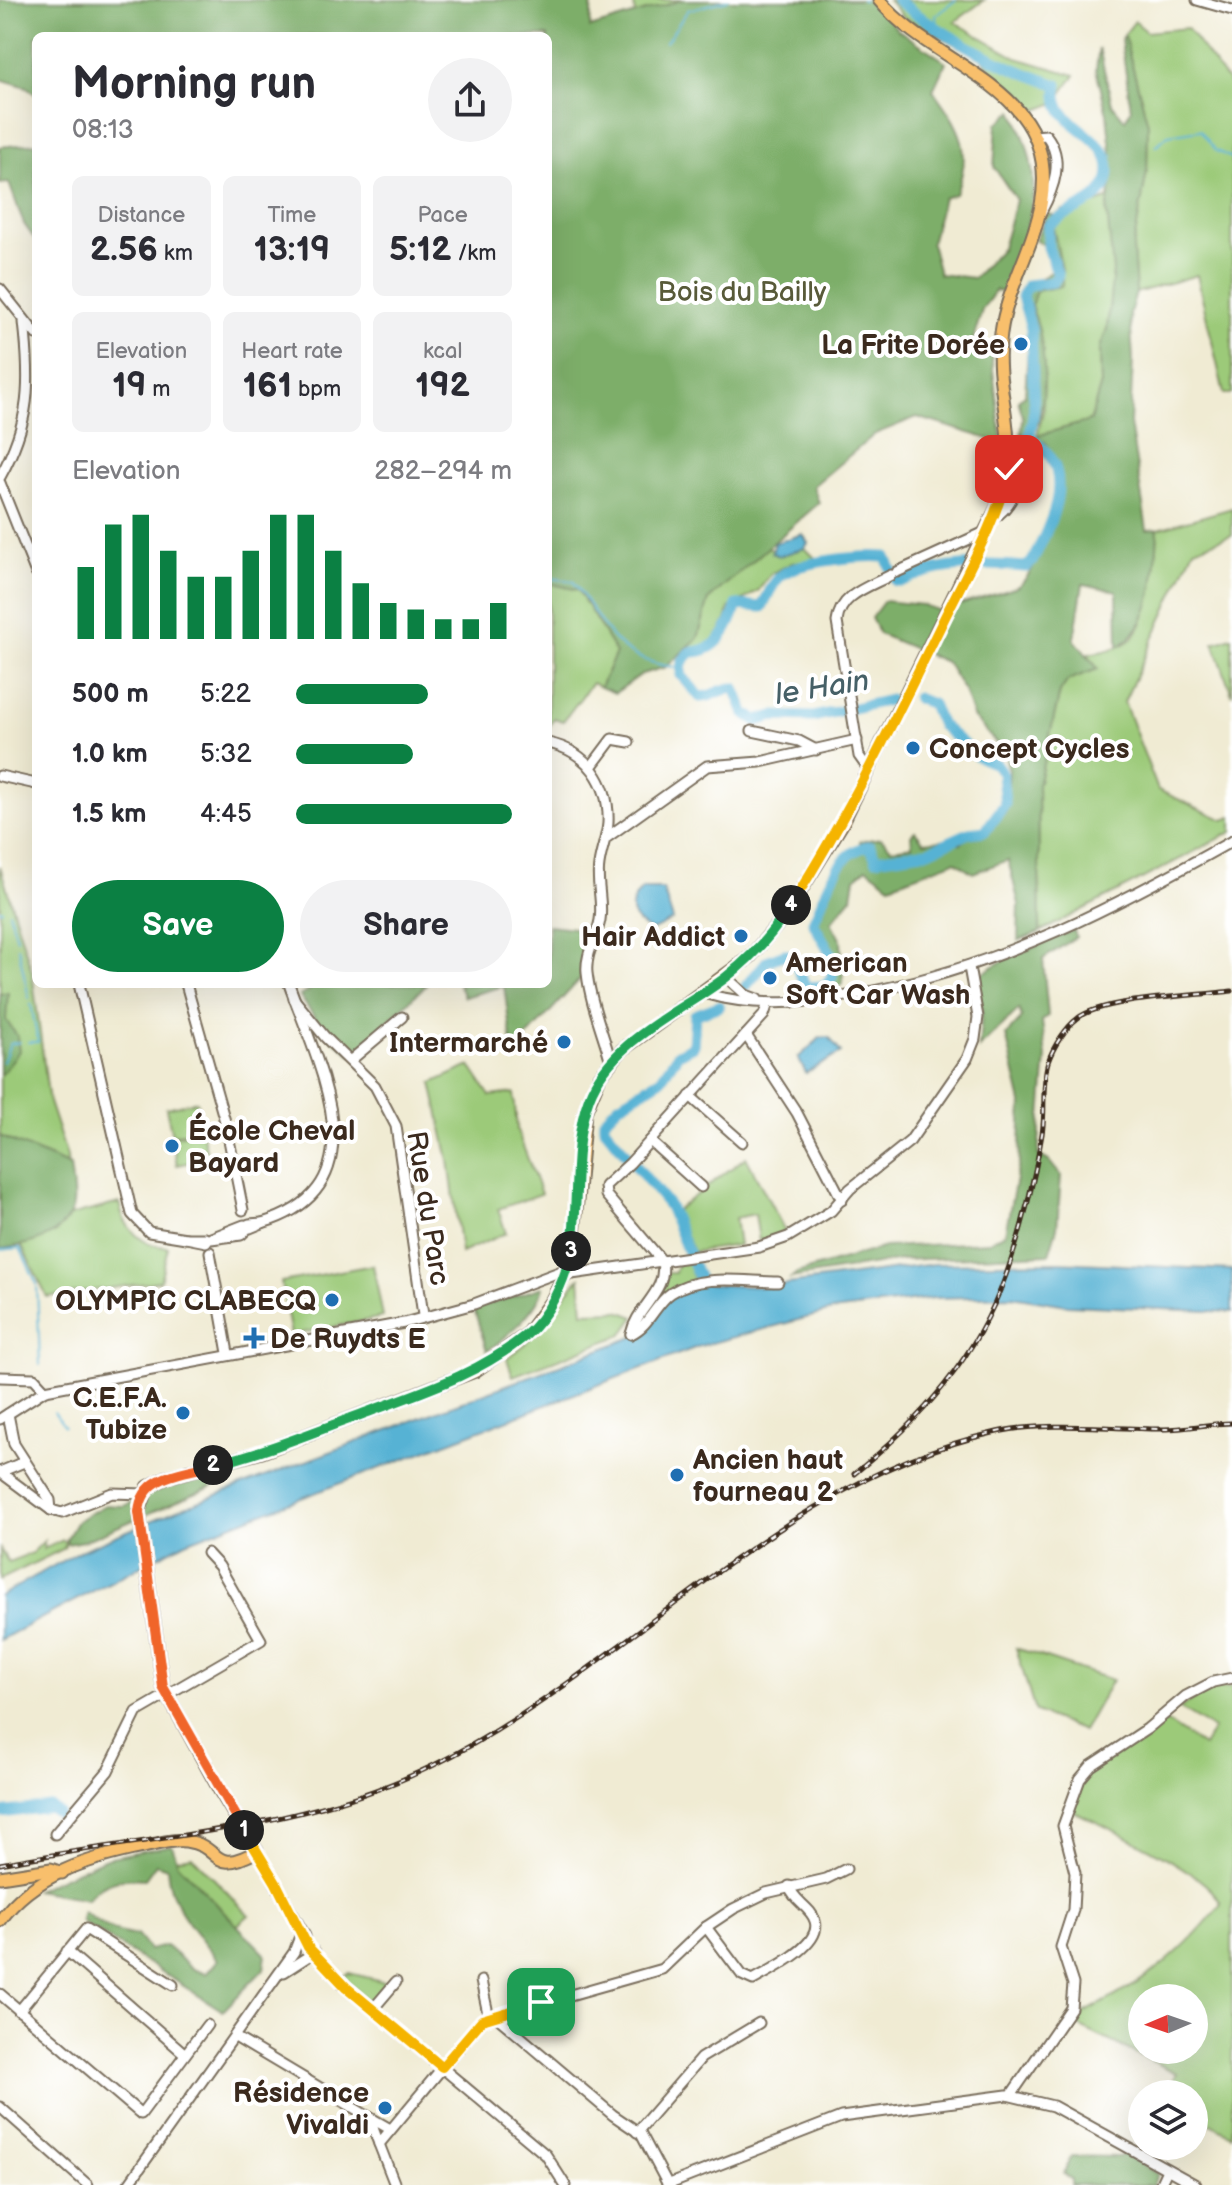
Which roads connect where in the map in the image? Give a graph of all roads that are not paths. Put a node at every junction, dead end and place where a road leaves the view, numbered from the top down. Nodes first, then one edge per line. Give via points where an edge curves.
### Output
1 (879, 0) edge
2 (1197, 0) edge
3 (1232, 10) edge
4 (0, 289) edge
5 (24, 322) junction
6 (32, 330) edge
7 (0, 477) edge
8 (0, 483) edge
9 (3, 494) edge
10 (985, 532) junction
11 (32, 563) edge
12 (752, 731) dead end
13 (857, 740) junction
14 (629, 742) dead end
15 (552, 744) edge
16 (816, 750) junction
17 (591, 767) junction
18 (869, 770) junction
19 (0, 776) edge
20 (32, 783) edge
21 (606, 838) junction
22 (1232, 841) edge
23 (969, 967) junction
24 (726, 977) junction
25 (80, 988) edge
26 (187, 988) edge
27 (290, 988) edge
28 (703, 993) junction
29 (294, 999) junction
30 (768, 1003) junction
31 (402, 1017) dead end
32 (746, 1035) junction
33 (325, 1037) junction
34 (310, 1046) junction
35 (351, 1060) junction
36 (611, 1062) junction
37 (690, 1096) junction
38 (650, 1141) junction
39 (742, 1142) dead end
40 (701, 1187) dead end
41 (842, 1200) junction
42 (247, 1226) junction
43 (209, 1242) junction
44 (662, 1261) junction
45 (565, 1275) junction
46 (778, 1282) dead end
47 (423, 1315) junction
48 (228, 1353) junction
49 (0, 1377) edge
50 (45, 1390) junction
51 (4, 1417) edge
52 (24, 1462) junction
53 (0, 1472) edge
54 (144, 1494) junction
55 (51, 1510) junction
56 (207, 1553) dead end
57 (1232, 1678) edge
58 (165, 1694) junction
59 (55, 1834) dead end
60 (257, 1851) junction
61 (846, 1869) dead end
62 (27, 1873) junction
63 (62, 1873) junction
64 (0, 1877) edge
65 (789, 1886) junction
66 (33, 1887) junction
67 (0, 1921) edge
68 (706, 1927) junction
69 (306, 1943) junction
70 (67, 1951) junction
71 (275, 1979) junction
72 (481, 1981) dead end
73 (396, 1982) dead end
74 (173, 1985) dead end
75 (0, 1994) edge
76 (373, 2009) junction
77 (19, 2011) junction
78 (492, 2017) junction
79 (759, 2023) dead end
80 (207, 2025) dead end
81 (235, 2037) junction
82 (185, 2054) junction
83 (442, 2067) junction
84 (1011, 2095) junction
85 (0, 2107) edge
86 (369, 2117) junction
87 (390, 2129) junction
88 (637, 2132) junction
89 (379, 2144) junction
90 (1167, 2170) junction
91 (88, 2185) edge
92 (128, 2185) edge
93 (395, 2185) edge
94 (565, 2185) edge
95 (667, 2185) edge
96 (1160, 2185) edge
97 (1196, 2185) edge

1 - 10 main road via 902,24 1019,110 1034,136 1043,169 1039,215 1001,333 1010,454 1006,482
2 - 3 street
4 - 5 street
5 - 6 street
5 - 7 street via 30,364 27,409
8 - 9 street
9 - 11 street
10 - 13 street via 894,573 846,599 838,610
10 - 18 main road
12 - 16 street
13 - 16 street
13 - 18 street via 859,756
14 - 17 street via 612,739
15 - 17 street via 570,750
16 - 21 street via 707,766
17 - 21 street via 608,806
18 - 24 main road via 785,916
19 - 20 street
21 - 36 street via 598,867 600,920 587,972
22 - 23 street via 1092,918
23 - 30 street via 849,996
23 - 41 street via 978,1017 967,1059 900,1151
24 - 28 main road
24 - 30 street via 746,995
25 - 43 street, Rue du Parc via 132,1214 149,1232
26 - 42 street via 226,1125
27 - 29 street, Rue du Parc
28 - 30 street
28 - 36 main road
29 - 33 street, Rue du Parc
29 - 34 street, Rue du Parc
30 - 32 street via 767,1012
31 - 35 street
32 - 37 street
32 - 41 street via 797,1113
33 - 34 street
33 - 35 street, Rue du Parc
34 - 42 street, Rue du Parc via 333,1116 327,1174 290,1213
35 - 47 street, Rue du Parc via 375,1086 396,1126
36 - 45 main road via 585,1112 574,1235
37 - 38 street
37 - 39 street
38 - 40 street
38 - 44 street via 605,1186 606,1195
41 - 44 street via 788,1237 759,1247
42 - 43 street, Rue du Parc via 241,1235
43 - 48 street
44 - 45 street
44 - 46 street via 663,1281 631,1334 671,1293 700,1282
45 - 47 street
45 - 54 main road via 527,1334 475,1371 262,1452 160,1479
47 - 48 street via 404,1323
48 - 50 street
49 - 50 street via 34,1378
50 - 51 street
51 - 52 street
52 - 53 street
52 - 55 street via 50,1500
53 - 55 street
54 - 55 street via 112,1493 67,1513
54 - 58 main road via 139,1512
56 - 58 street via 261,1640
57 - 84 street via 1186,1696 1080,1779 1063,1826 1075,1873 1073,1910 1061,1947 1073,1984 1071,2008
58 - 59 street via 137,1712 108,1771
58 - 60 main road, bridge
60 - 63 main road via 229,1863 192,1843 167,1842 94,1857
60 - 69 street
61 - 65 street
62 - 63 main road
62 - 64 main road
62 - 66 street
63 - 66 main road
65 - 68 street via 756,1897
65 - 68 street via 814,1919 814,1933 799,1953 753,1980 742,1975
66 - 67 main road
68 - 78 street via 662,1969
69 - 71 street
69 - 71 street
69 - 76 street via 338,1981
70 - 74 street via 83,1929 90,1930
70 - 77 street
70 - 82 street
71 - 81 street
72 - 78 street
73 - 76 street
75 - 77 street
76 - 83 street
77 - 82 street via 138,2114
78 - 83 street via 479,2022
78 - 88 street
79 - 88 street via 701,2058
80 - 82 street
81 - 86 street
81 - 92 street
83 - 87 street
83 - 94 street via 546,2155
84 - 90 street via 1053,2106
84 - 95 street via 841,2117
85 - 91 street
86 - 87 street
86 - 89 street
87 - 89 street
88 - 95 street
89 - 93 street
90 - 96 street
90 - 97 street

